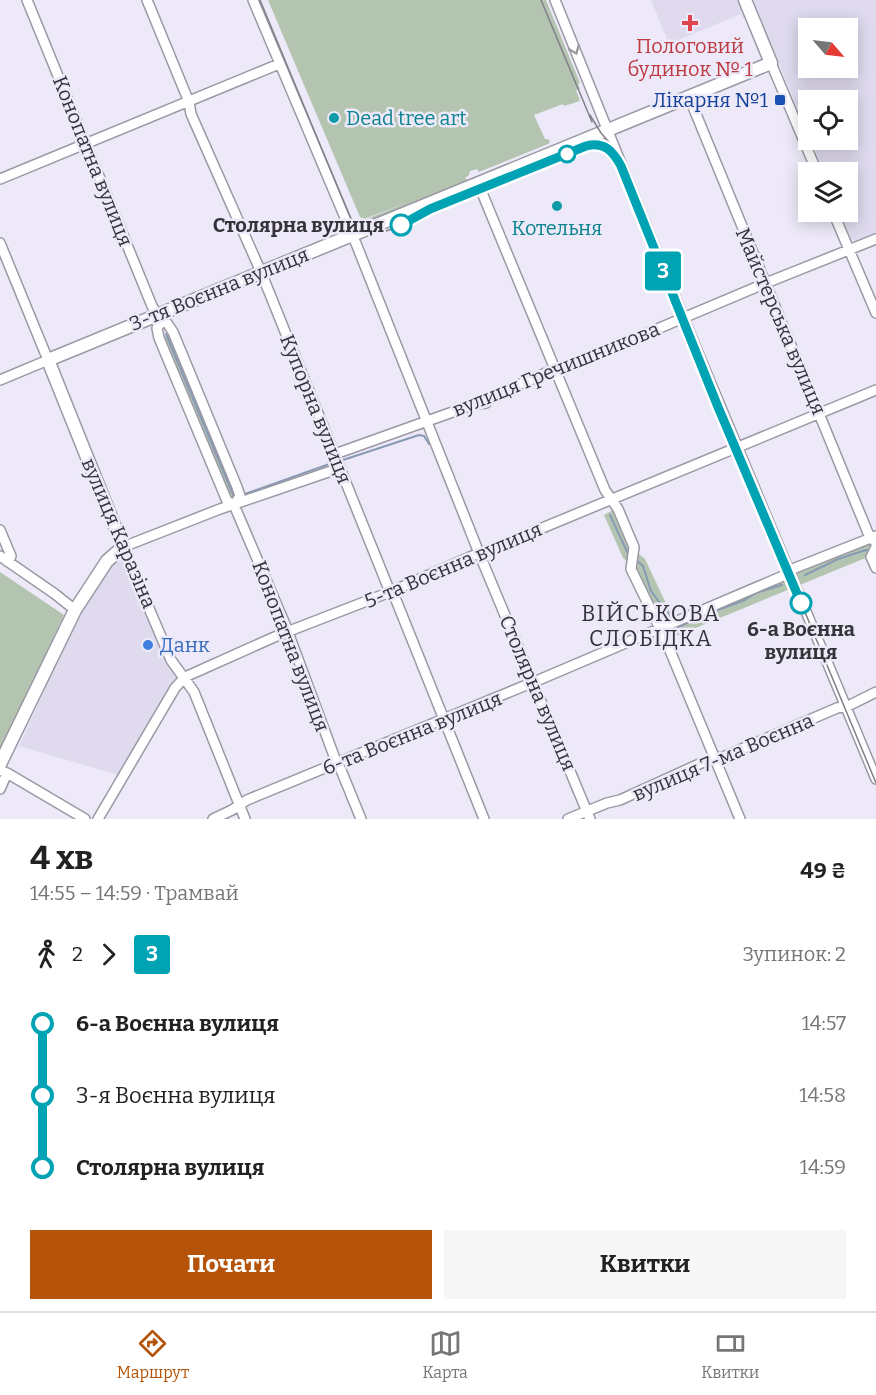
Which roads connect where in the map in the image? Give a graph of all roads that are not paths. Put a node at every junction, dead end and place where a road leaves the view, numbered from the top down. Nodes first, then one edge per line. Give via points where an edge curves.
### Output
1 (27, 0) edge
2 (147, 0) edge
3 (253, 0) edge
4 (555, 0) edge
5 (745, 0) edge
6 (771, 63) junction
7 (279, 64) junction
8 (689, 97) junction
9 (189, 102) junction
10 (608, 131) junction
11 (86, 144) junction
12 (813, 162) edge
13 (0, 179) edge
14 (478, 183) junction
15 (837, 222) edge
16 (352, 234) junction
17 (876, 239) edge
18 (0, 243) edge
19 (850, 250) junction
20 (261, 272) junction
21 (766, 283) junction
22 (876, 313) edge
23 (683, 317) junction
24 (159, 319) junction
25 (48, 360) junction
26 (555, 369) junction
27 (0, 380) edge
28 (876, 390) edge
29 (820, 412) junction
30 (426, 421) junction
31 (737, 447) junction
32 (334, 454) junction
33 (340, 468) junction
34 (611, 499) junction
35 (234, 505) junction
36 (0, 530) edge
37 (875, 541) edge
38 (123, 547) junction
39 (479, 552) junction
40 (4, 559) edge
41 (876, 568) edge
42 (789, 571) junction
43 (390, 592) junction
44 (75, 610) junction
45 (660, 629) junction
46 (287, 632) junction
47 (185, 677) junction
48 (534, 682) junction
49 (876, 692) edge
50 (846, 707) junction
51 (445, 720) junction
52 (714, 758) junction
53 (337, 764) junction
54 (2, 769) edge
55 (876, 779) edge
56 (0, 789) edge
57 (239, 806) junction
58 (588, 815) edge
59 (85, 819) edge
60 (98, 819) edge
61 (213, 819) edge
62 (245, 819) edge
63 (361, 819) edge
64 (484, 819) edge
65 (568, 819) edge
66 (740, 819) edge

1 - 11 street, Конопатна вулиця
2 - 9 street, Купорна вулиця
3 - 7 street, Столярна вулиця
4 -> 10 street
5 - 6 main road
6 - 8 main road, 3-тя Воєнна вулиця
6 - 12 street
7 - 9 street
7 - 16 street, Столярна вулиця
8 - 10 main road, 3-тя Воєнна вулиця
8 - 21 street, Майстерська вулиця
9 - 11 street
9 - 20 street, Купорна вулиця
10 - 14 main road, 3-тя Воєнна вулиця
10 - 23 street
11 - 13 street
11 - 24 street, Конопатна вулиця
14 - 16 main road, 3-тя Воєнна вулиця
14 - 26 street
15 - 19 street
16 - 20 main road, 3-тя Воєнна вулиця
16 - 30 street, Столярна вулиця
17 - 19 street, вулиця Гречишникова
18 - 25 street, вулиця Каразіна
19 - 21 street, вулиця Гречишникова
19 - 22 street
20 - 24 main road, 3-тя Воєнна вулиця
20 - 32 street, Купорна вулиця
21 - 23 street, вулиця Гречишникова
21 - 29 street, Майстерська вулиця
23 - 26 street, вулиця Гречишникова
23 - 31 street
24 - 25 main road, 3-тя Воєнна вулиця
24 - 35 street, Конопатна вулиця via 159,338 227,501
24 - 35 street, Конопатна вулиця via 173,332 237,486 240,496
25 - 27 street, 3-тя Воєнна вулиця
25 - 38 main road, вулиця Каразіна
26 - 30 street, вулиця Гречишникова via 493,396 486,403
26 - 34 street
28 - 29 street, 5-та Воєнна вулиця
29 - 31 street, 5-та Воєнна вулиця
29 - 37 street, Майстерська вулиця via 868,533
30 - 32 street, вулиця Гречишникова
30 - 39 street, Столярна вулиця
31 - 34 street, 5-та Воєнна вулиця
31 - 42 street
32 - 33 street, Купорна вулиця
33 - 35 street
33 - 43 street, Купорна вулиця
34 - 39 street, 5-та Воєнна вулиця
34 - 45 street via 634,547 631,569
35 - 38 street
35 - 46 street, Конопатна вулиця
36 - 40 street via 11,556
37 - 41 street, Майстерська вулиця via 871,557
37 - 42 street, 6-та Воєнна вулиця
38 - 44 main road via 107,561
38 - 47 street, вулиця Каразіна via 171,660
39 - 43 street, 5-та Воєнна вулиця
39 - 48 street, Столярна вулиця
40 - 44 street
42 - 45 street, 6-та Воєнна вулиця
42 - 50 street
43 - 46 street, 5-та Воєнна вулиця
43 - 51 street, Купорна вулиця
44 - 54 main road
45 - 48 street, 6-та Воєнна вулиця
45 - 52 street
46 - 47 street, 5-та Воєнна вулиця
46 - 53 street, Конопатна вулиця
47 - 57 street, вулиця Каразіна
47 - 60 street, 5-та Воєнна вулиця
48 - 51 street, 6-та Воєнна вулиця
48 - 58 street, Столярна вулиця
49 - 50 street, вулиця 7-ма Воєнна
50 - 52 street, вулиця 7-ма Воєнна
50 - 55 street
51 - 53 street, 6-та Воєнна вулиця
51 - 64 street, Купорна вулиця
52 - 58 street, вулиця 7-ма Воєнна
52 - 66 street
53 - 57 street, 6-та Воєнна вулиця
53 - 63 street, Конопатна вулиця
54 - 56 street
54 - 59 street
57 - 61 street, 6-та Воєнна вулиця
57 - 62 street, вулиця Каразіна
58 - 65 street, вулиця 7-ма Воєнна

